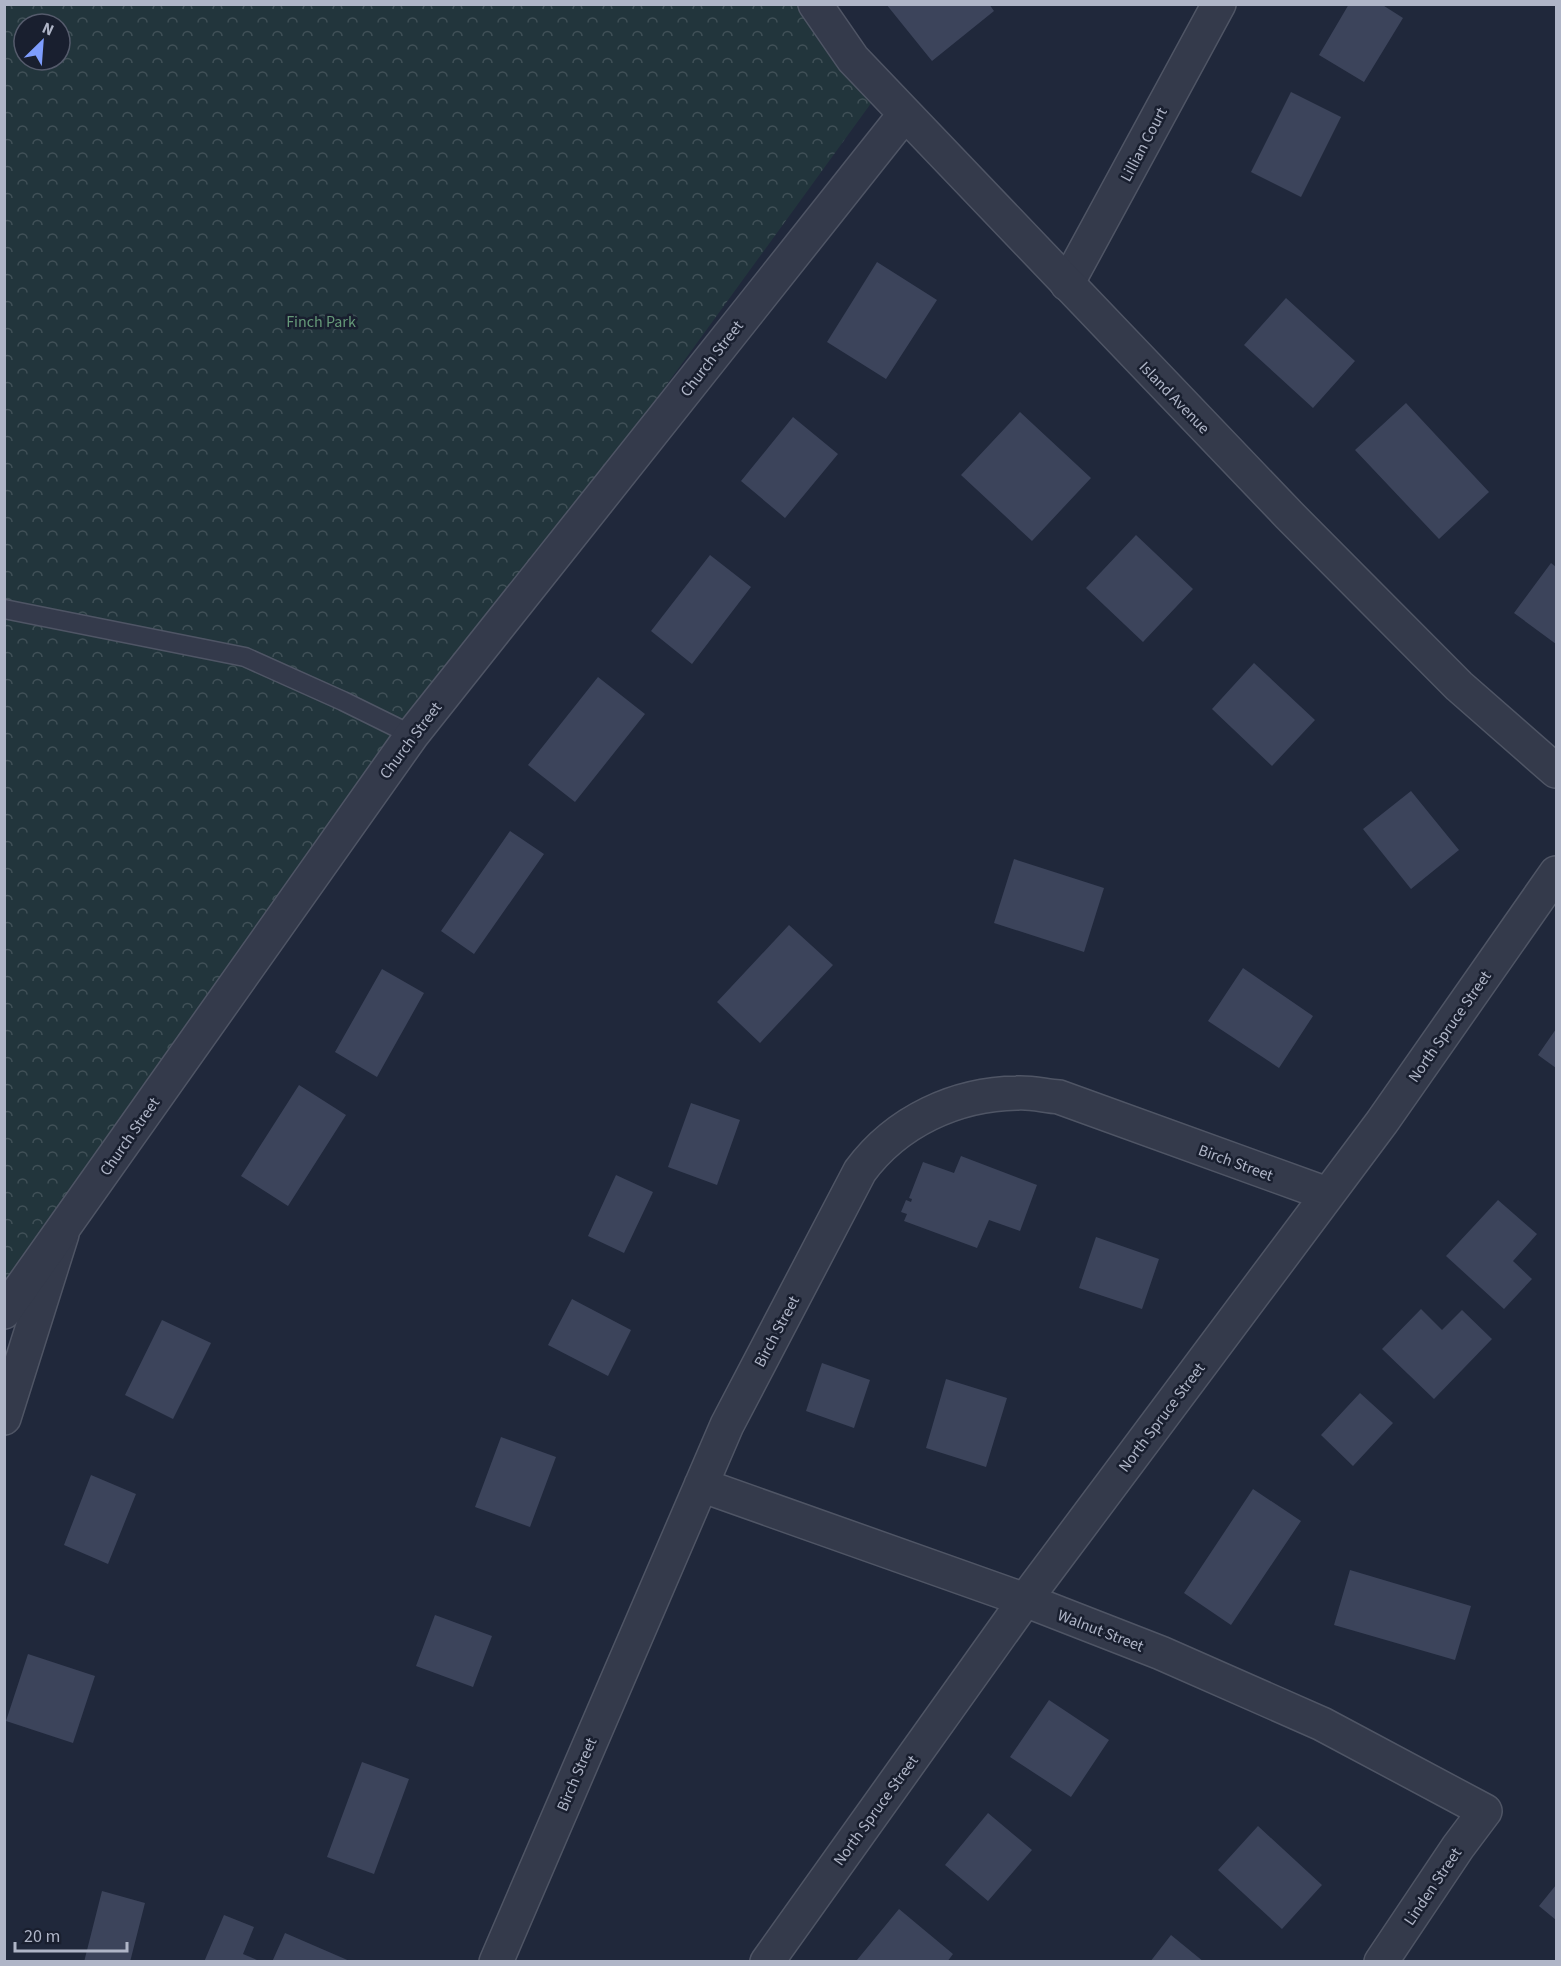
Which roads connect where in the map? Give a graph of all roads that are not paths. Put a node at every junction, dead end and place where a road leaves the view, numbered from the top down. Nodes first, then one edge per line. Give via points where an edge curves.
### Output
1 (815, 4) edge
2 (1219, 4) edge
3 (905, 114) junction
4 (1067, 284) junction
5 (4, 609) edge
6 (412, 735) junction
7 (1557, 771) edge
8 (1557, 873) edge
9 (1327, 1194) junction
10 (64, 1227) junction
11 (4, 1312) edge
12 (4, 1418) edge
13 (701, 1485) junction
14 (1025, 1600) junction
15 (1485, 1811) joint
16 (496, 1962) edge
17 (767, 1962) edge
18 (1382, 1962) edge

1 - 3 street, Island Avenue via 853,59
2 - 4 street, Lillian Court
3 - 4 street, Island Avenue
3 - 6 street, Church Street
4 - 7 street, Island Avenue via 1459,686
5 - 6 lane via 245,657
6 - 10 street, Church Street
8 - 9 street, North Spruce Street
9 - 13 street, Birch Street via 1059,1097 1018,1092 975,1096 936,1109 898,1131 860,1171 727,1425
9 - 14 street, North Spruce Street
10 - 11 street
10 - 12 street, Church Street
13 - 14 street, Walnut Street
13 - 16 street, Birch Street
14 - 15 street, Walnut Street via 1161,1653 1322,1724
14 - 17 street, North Spruce Street
15 - 18 street, Linden Street

